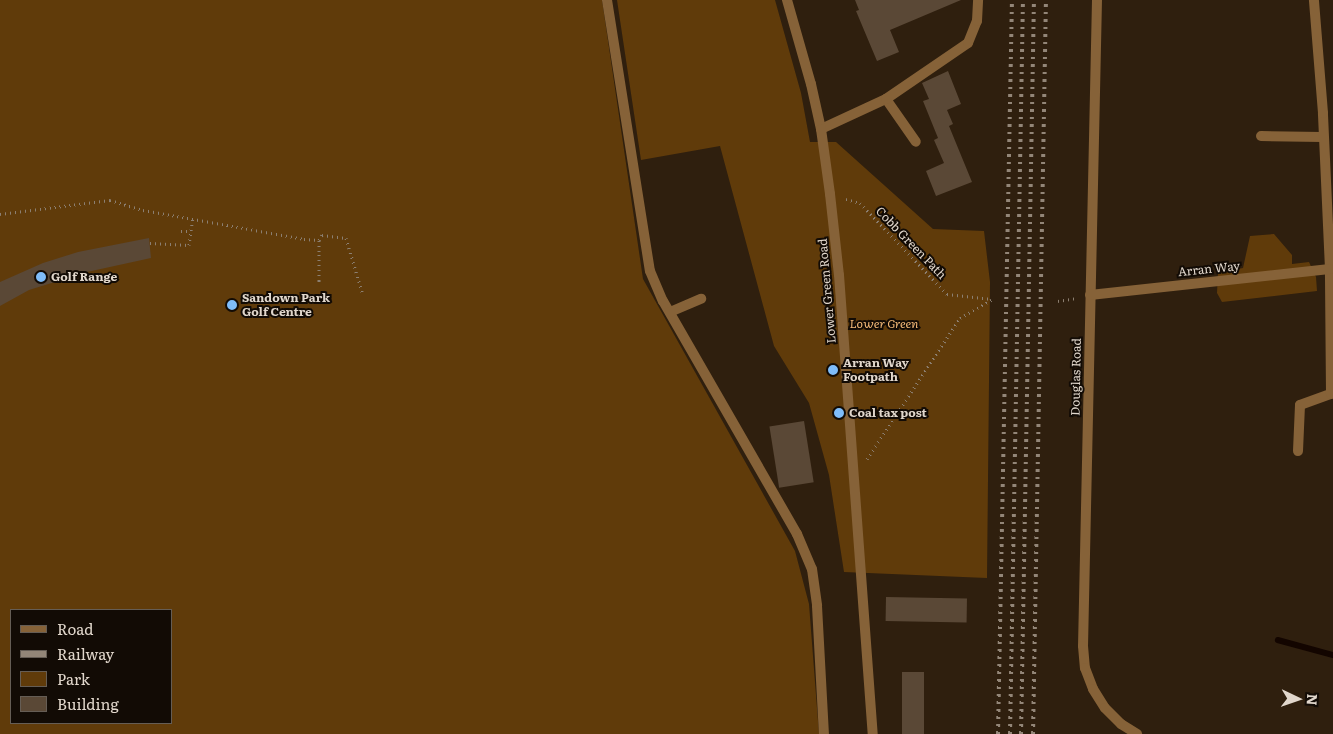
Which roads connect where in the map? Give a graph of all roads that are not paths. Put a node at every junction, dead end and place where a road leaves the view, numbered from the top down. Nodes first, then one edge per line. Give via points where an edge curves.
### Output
1 (607, 0) edge
2 (787, 0) edge
3 (978, 0) edge
4 (1097, 0) edge
5 (1314, 0) edge
6 (886, 99) junction
7 (821, 129) junction
8 (1261, 136) dead end
9 (1322, 137) junction
10 (916, 142) dead end
11 (1332, 269) edge
12 (1090, 295) junction
13 (702, 299) dead end
14 (670, 312) junction
15 (1298, 451) dead end
16 (824, 734) edge
17 (873, 734) edge
18 (1138, 734) edge

1 - 14 street via 650,271
2 - 7 street, Lower Green Road
3 - 6 street via 977,21 968,43
4 - 12 street, Douglas Road
5 - 9 street
6 - 7 street
6 - 10 street
7 - 17 street, Lower Green Road via 839,275
8 - 9 street
9 - 11 street
11 - 12 street, Arran Way
11 - 15 street via 1331,394 1300,405
12 - 18 street, Douglas Road via 1085,668 1105,708 1121,724
13 - 14 street
14 - 16 street via 797,534 812,569 818,606

